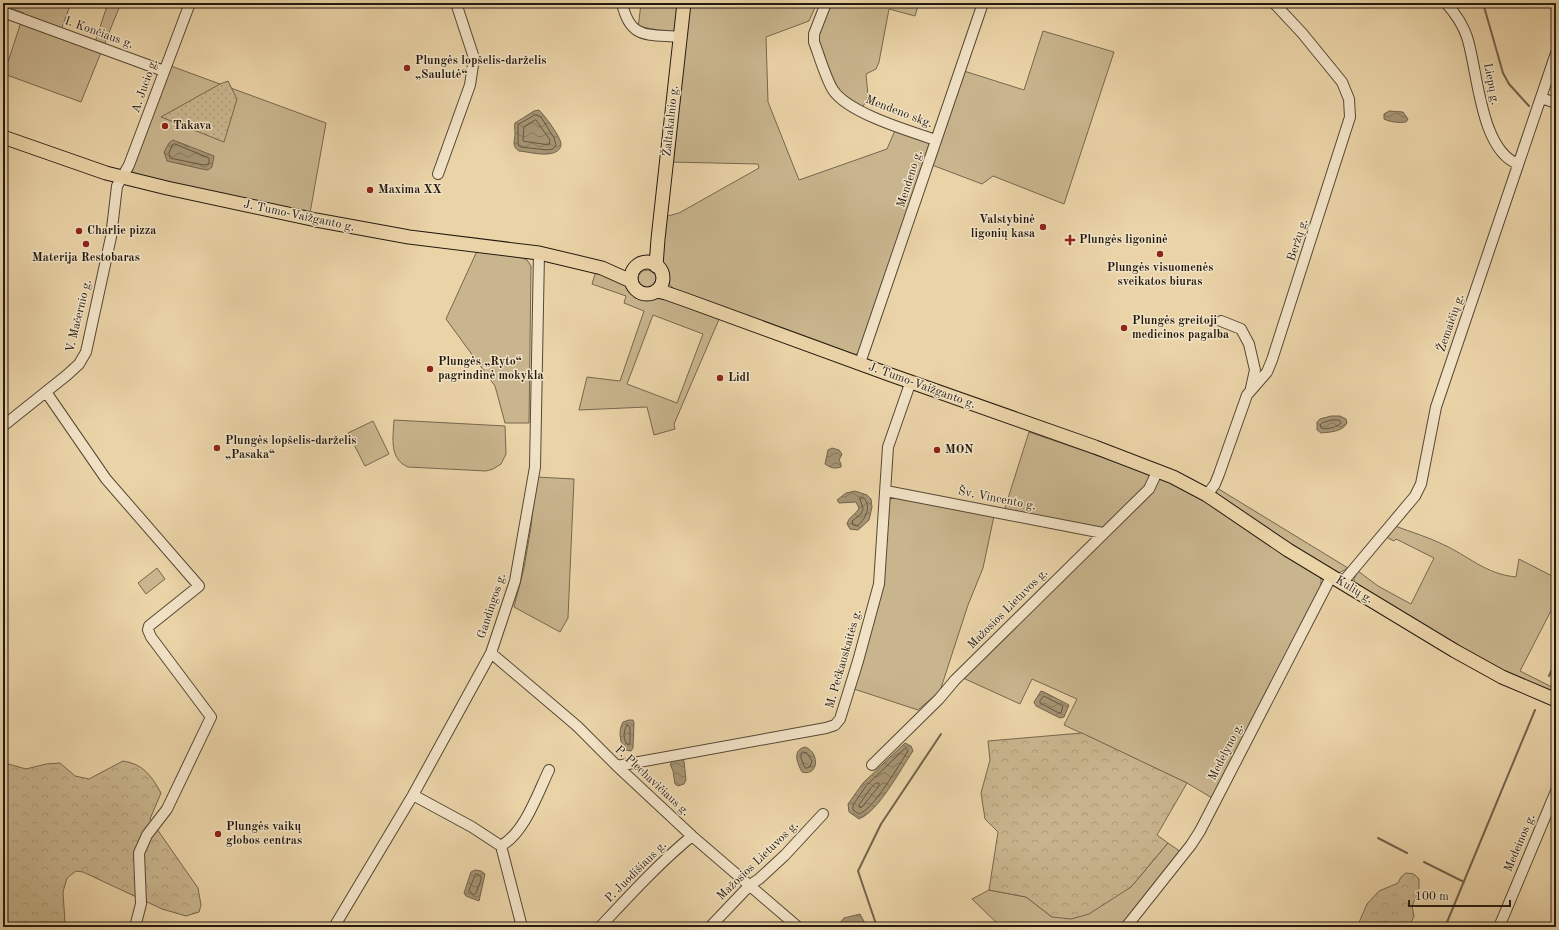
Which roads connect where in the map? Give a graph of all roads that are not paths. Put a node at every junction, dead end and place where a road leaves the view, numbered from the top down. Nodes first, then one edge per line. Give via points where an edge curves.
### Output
1 (190, 3) edge
2 (456, 3) edge
3 (622, 3) edge
4 (684, 3) edge
5 (826, 3) edge
6 (983, 3) edge
7 (1274, 3) edge
8 (1446, 3) edge
9 (3, 12) edge
10 (680, 37) junction
11 (1556, 53) edge
12 (164, 71) junction
13 (1541, 98) junction
14 (1556, 103) edge
15 (3, 137) edge
16 (936, 140) junction
17 (1518, 164) junction
18 (438, 174) dead end
19 (122, 177) junction
20 (539, 253) junction
21 (646, 265) junction
22 (602, 268) junction
23 (631, 281) junction
24 (659, 286) junction
25 (1221, 321) dead end
26 (860, 363) junction
27 (911, 381) junction
28 (1251, 388) junction
29 (46, 392) junction
30 (3, 426) edge
31 (1158, 470) junction
32 (886, 491) junction
33 (1207, 495) junction
34 (1103, 533) junction
35 (1337, 580) junction
36 (491, 652) junction
37 (1556, 700) edge
38 (872, 765) dead end
39 (617, 766) junction
40 (549, 770) dead end
41 (1556, 791) edge
42 (413, 795) junction
43 (823, 814) dead end
44 (692, 836) junction
45 (501, 846) junction
46 (750, 885) junction
47 (135, 927) edge
48 (334, 927) edge
49 (522, 927) edge
50 (600, 927) edge
51 (710, 927) edge
52 (798, 927) edge
53 (1126, 927) edge
54 (1499, 927) edge

1 - 12 street, A. Jucio g.
2 - 18 street via 474,58 470,85
3 - 10 street via 632,28 641,33
4 - 10 main road, Žaltakalnio g.
5 - 16 street, Mendeno skg. via 814,34 814,42 832,90 841,100 861,113
6 - 16 street, Mendeno g.
7 - 28 street, Beržų g. via 1342,82 1349,99 1350,117 1272,360 1267,372
8 - 17 street, Liepų g. via 1467,34 1491,135 1502,152
9 - 12 street, I. Končiaus g.
10 - 21 main road, Žaltakalnio g. via 658,239
11 - 13 street, Žemaičių g.
12 - 19 street, A. Jucio g. via 129,165
13 - 14 street
13 - 17 street, Žemaičių g.
15 - 19 main road, J. Tumo-Vaižganto g.
16 - 26 street, Mendeno g.
17 - 35 street, Žemaičių g. via 1436,407 1421,484 1415,496
19 - 20 main road, J. Tumo-Vaižganto g. via 310,219 409,237
19 - 29 street, V. Mačernio g. via 117,186 111,237 86,352 80,364
20 - 22 main road, J. Tumo-Vaižganto g.
20 - 36 street, Gandingos g. via 535,467 515,582
21 - 22 main road, J. Tumo-Vaižganto g. via 622,270
21 - 23 main road via 631,276
21 - 24 main road via 661,272
22 - 23 main road, J. Tumo-Vaižganto g.
23 - 24 main road via 633,286 647,294
24 - 26 main road, J. Tumo-Vaižganto g. via 686,300
25 - 28 street via 1241,329 1249,344 1255,370
26 - 27 main road, J. Tumo-Vaižganto g.
27 - 31 main road, J. Tumo-Vaižganto g.
27 - 32 street, M. Pečkauskaitės g. via 888,447
28 - 33 street, Beržų g. via 1215,484
29 - 30 street, V. Mačernio g.
29 - 47 street via 106,478 199,586 149,626 148,630 211,717 167,809 147,835 139,853 141,904
31 - 33 main road, Kulių g.
31 - 34 street, Mažosios Lietuvos g. via 1149,489
32 - 34 street, Šv. Vincento g.
32 - 39 street, M. Pečkauskaitės g. via 878,584 858,661 840,719 835,725
33 - 35 main road, Kulių g. via 1266,536
34 - 38 street, Mažosios Lietuvos g.
35 - 37 main road, Kulių g. via 1478,664
35 - 53 street, Medelyno g. via 1200,831
36 - 39 street, P. Plechavičiaus g. via 577,726
36 - 42 street, Gandingos g.
39 - 44 street, P. Plechavičiaus g.
40 - 45 street via 519,830
41 - 54 street, Medeinos g.
42 - 45 street
42 - 48 street, Gandingos g.
43 - 46 street, Mažosios Lietuvos g. via 785,855
44 - 46 street, P. Plechavičiaus g.
44 - 50 street, P. Juodišiaus g. via 634,890
45 - 49 street
46 - 51 street, Mažosios Lietuvos g.
46 - 52 street, P. Plechavičiaus g.

